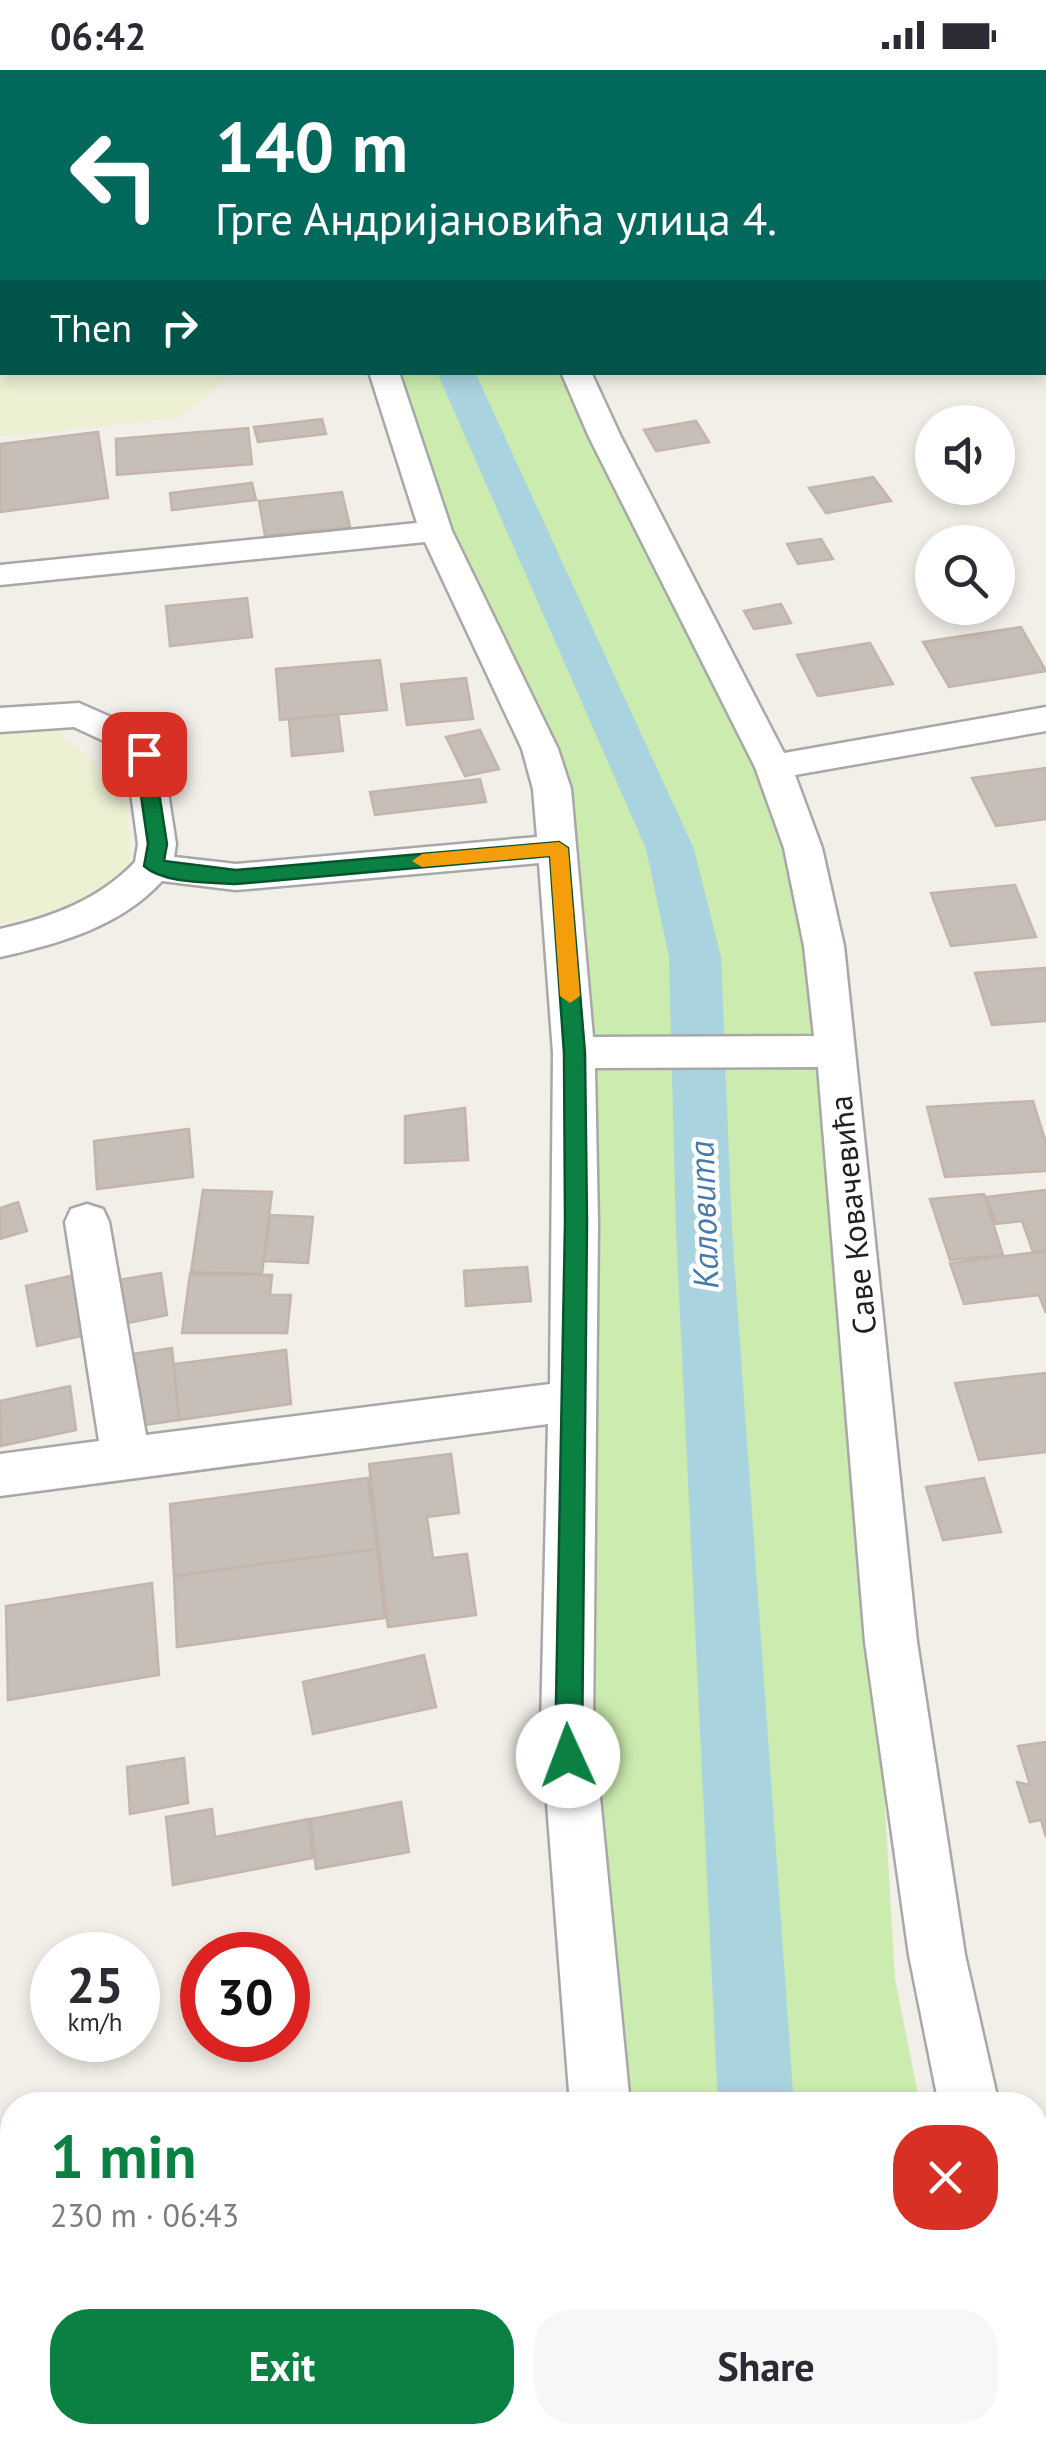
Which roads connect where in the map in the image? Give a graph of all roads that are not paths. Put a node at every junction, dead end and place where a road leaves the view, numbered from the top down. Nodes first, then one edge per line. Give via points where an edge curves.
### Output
1 (385, 375) edge
2 (577, 375) edge
3 (436, 530) junction
4 (0, 576) edge
5 (0, 720) edge
6 (1046, 720) edge
7 (773, 767) junction
8 (559, 848) junction
9 (154, 866) junction
10 (0, 943) edge
11 (815, 1052) junction
12 (574, 1053) junction
13 (86, 1222) dead end
14 (572, 1401) junction
15 (126, 1458) junction
16 (0, 1475) edge
17 (599, 2092) edge
18 (966, 2092) edge

1 - 3 street
2 - 7 street, Саве Ковачевића
3 - 4 street
3 - 8 street via 540,749
5 - 9 street via 79,715 134,742 144,754
6 - 7 street
7 - 11 street, Саве Ковачевића via 803,848 824,946
8 - 9 street via 236,877
8 - 12 street
9 - 10 street via 138,886 103,907
11 - 12 street
11 - 18 street, Саве Ковачевића via 891,1642 937,1955
12 - 14 street
13 - 15 street
14 - 15 street
14 - 17 street via 566,1726
15 - 16 street

